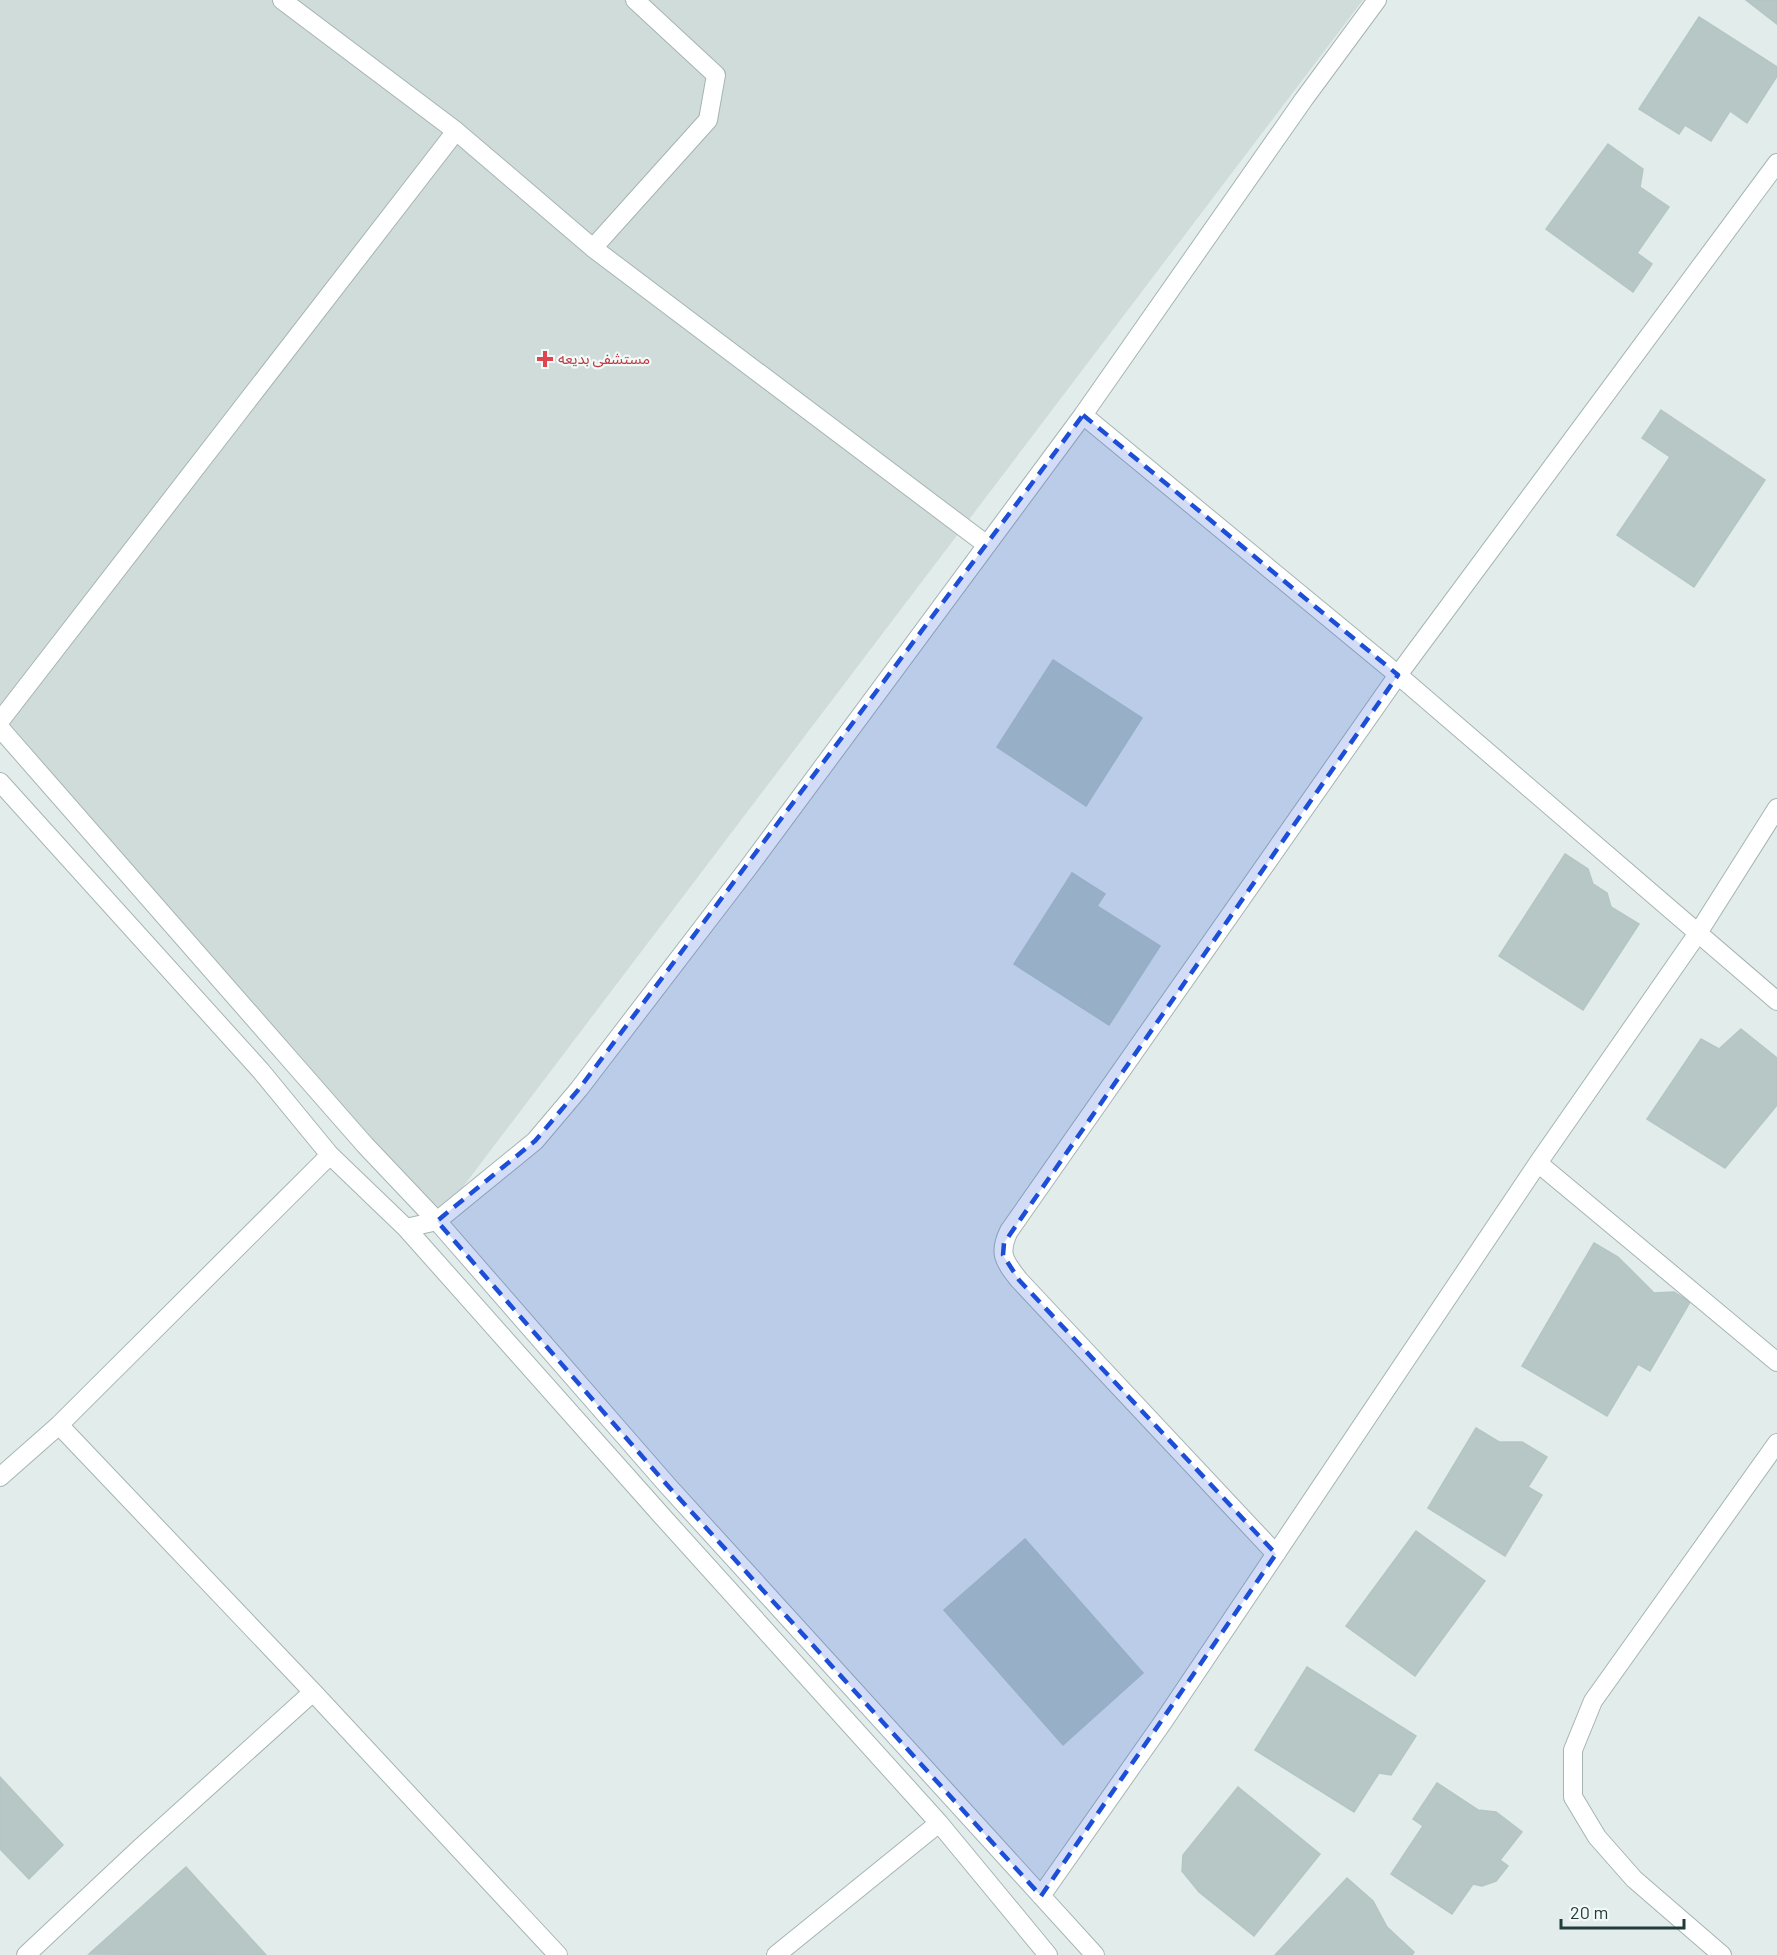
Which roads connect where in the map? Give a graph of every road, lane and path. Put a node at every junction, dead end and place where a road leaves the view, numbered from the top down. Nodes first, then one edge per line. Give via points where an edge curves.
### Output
1 (635, 0) edge
2 (1377, 0) edge
3 (293, 3) edge
4 (456, 131) junction
5 (1777, 162) edge
6 (593, 248) junction
7 (1083, 415) junction
8 (987, 545) junction
9 (1398, 675) junction
10 (0, 721) edge
11 (0, 728) edge
12 (0, 782) edge
13 (1777, 808) edge
14 (1698, 933) junction
15 (1777, 1001) edge
16 (330, 1155) junction
17 (1538, 1163) junction
18 (437, 1221) junction
19 (406, 1228) junction
20 (1777, 1362) edge
21 (59, 1425) junction
22 (1777, 1443) edge
23 (0, 1477) edge
24 (1276, 1554) junction
25 (313, 1692) junction
26 (939, 1823) junction
27 (1041, 1896) junction
28 (26, 1955) edge
29 (558, 1955) edge
30 (776, 1955) edge
31 (1048, 1955) edge
32 (1095, 1955) edge
33 (1722, 1955) edge

1 - 6 street via 716,75 708,120
2 - 7 street
3 - 4 street
4 - 6 street
4 - 10 street
5 - 9 street
6 - 8 street
7 - 8 street
7 - 9 street
8 - 18 street via 579,1089 535,1141
9 - 14 street
9 - 24 street via 1004,1242 1003,1255 1019,1280
11 - 18 street via 317,1091
12 - 16 street via 253,1062
13 - 14 street
14 - 15 street
14 - 17 street
16 - 19 street
16 - 21 street
17 - 20 street
17 - 24 street
18 - 19 street
18 - 27 street via 668,1486
19 - 26 street
21 - 23 street
21 - 25 street
22 - 33 street via 1593,1701 1574,1750 1573,1797 1597,1837 1634,1879
24 - 27 street
25 - 28 street
25 - 29 street
26 - 30 street
26 - 31 street
27 - 32 street

